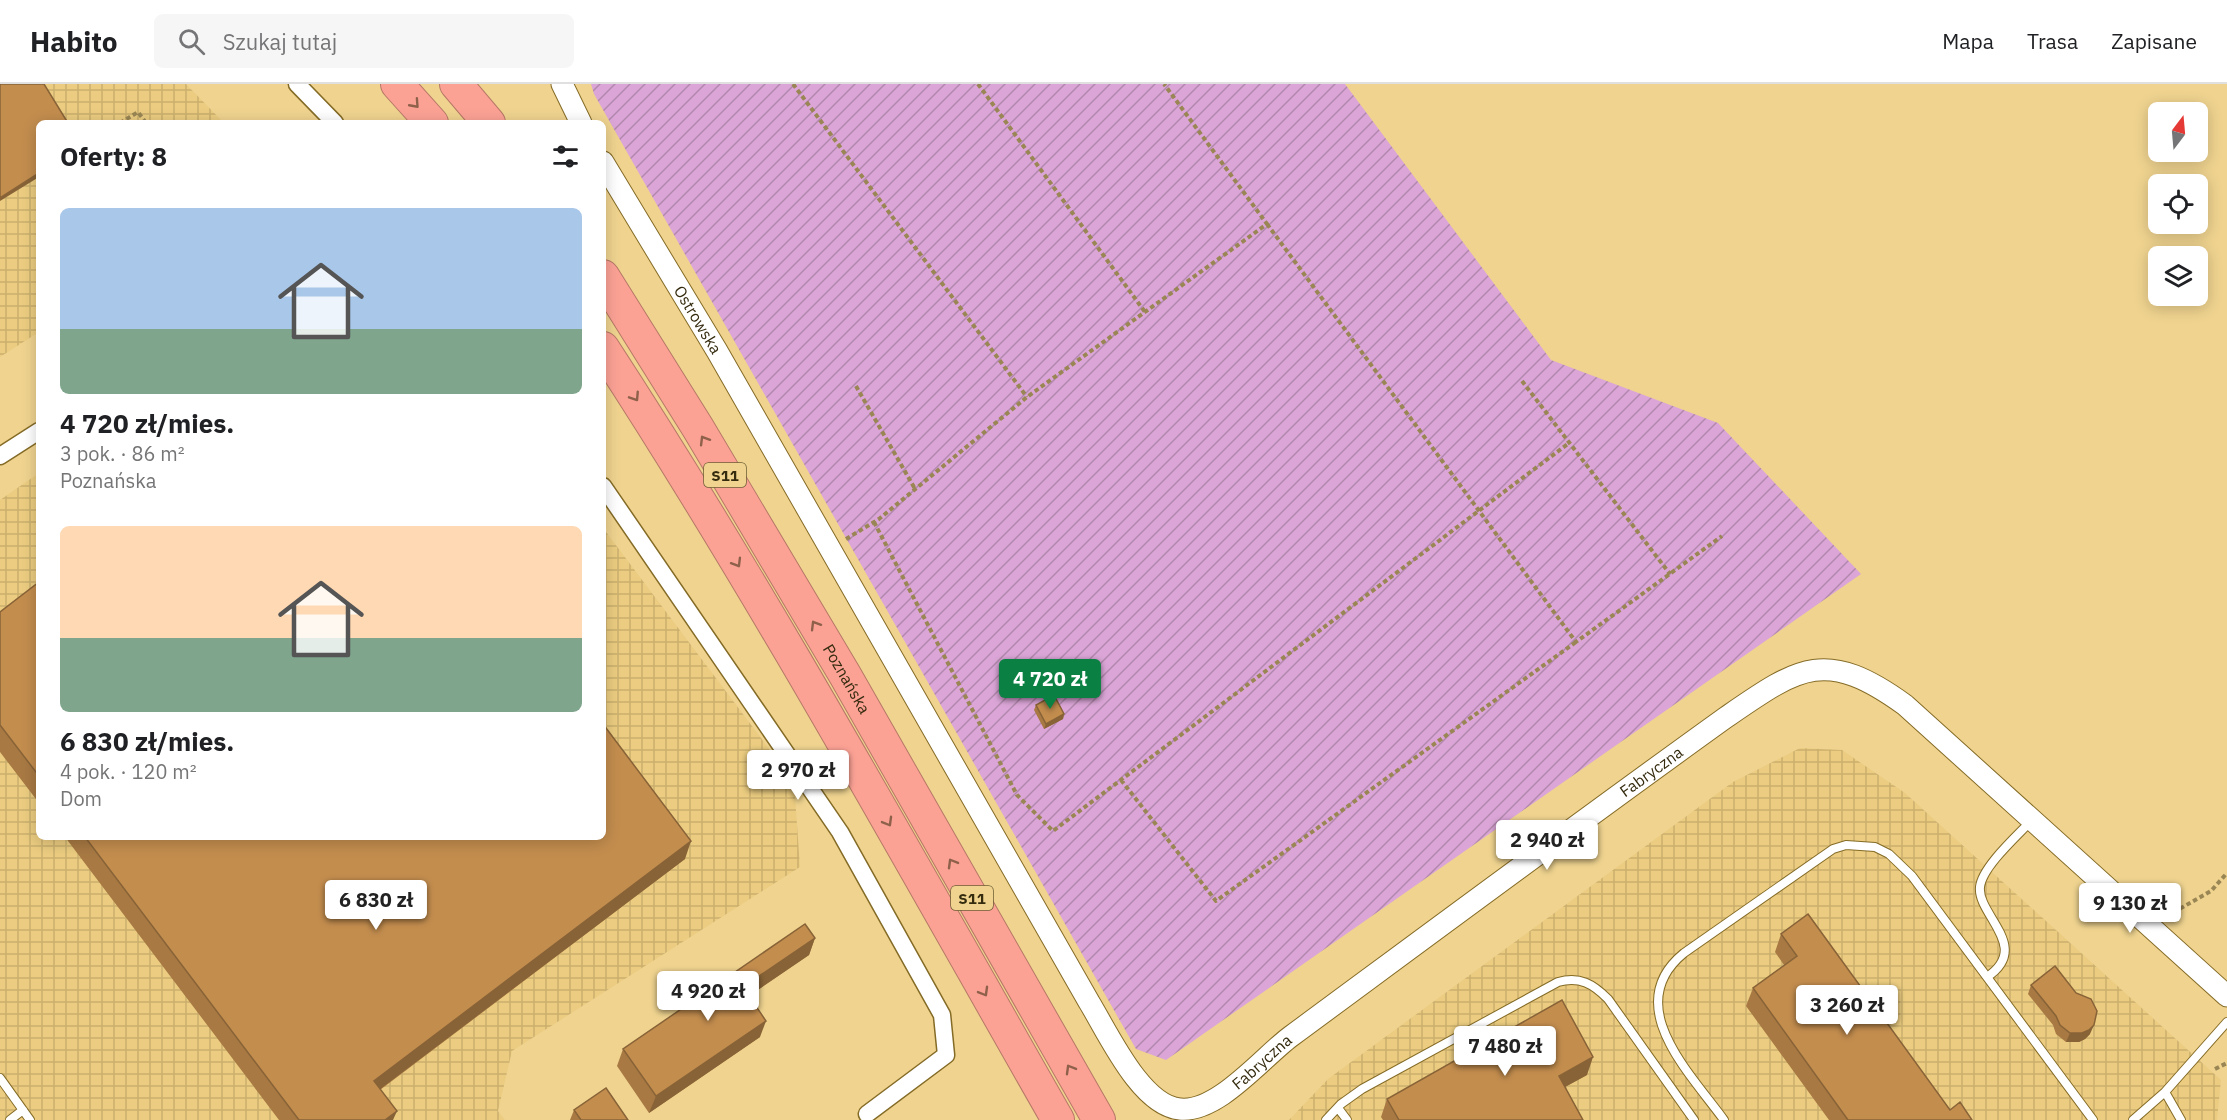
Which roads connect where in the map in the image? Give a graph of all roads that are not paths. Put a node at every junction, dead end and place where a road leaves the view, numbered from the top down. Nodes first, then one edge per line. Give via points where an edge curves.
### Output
1 (297, 84) edge
2 (398, 84) edge
3 (456, 84) edge
4 (475, 84) edge
5 (562, 84) edge
6 (332, 120) edge
7 (429, 120) edge
8 (488, 120) edge
9 (490, 120) edge
10 (580, 120) edge
11 (606, 167) edge
12 (606, 281) edge
13 (606, 353) edge
14 (36, 433) edge
15 (0, 456) edge
16 (606, 490) edge
17 (830, 548) joint
18 (2033, 819) junction
19 (1987, 977) junction
20 (2227, 996) edge
21 (2227, 1022) edge
22 (0, 1078) edge
23 (2165, 1092) junction
24 (1338, 1108) junction
25 (22, 1110) junction
26 (867, 1114) dead end
27 (10, 1120) edge
28 (30, 1120) edge
29 (1058, 1120) edge
30 (1099, 1120) edge
31 (1326, 1120) edge
32 (1347, 1120) edge
33 (1694, 1120) edge
34 (1724, 1120) edge
35 (2093, 1120) edge
36 (2133, 1120) edge
37 (2181, 1120) edge

1 - 6 street
2 -> 7 highway
3 - 8 highway
4 - 9 highway
5 - 10 street
11 - 17 street, Ostrowska
30 -> 12 highway, Poznańska / S11 via 839,665
13 -> 29 highway, S11 via 672,453 806,679
14 - 15 street
16 - 26 street via 840,832 942,1015 946,1054
17 - 18 street, Fabryczna via 1089,1002 1139,1082 1169,1108 1188,1110 1212,1102 1285,1041 1715,725 1776,685 1815,669 1842,670 1885,690
18 - 19 lane via 1988,868 1980,884 2003,945 2001,964
18 - 20 street, Fabryczna
19 - 34 lane via 1901,864 1875,847 1846,845 1833,849 1684,953 1666,970 1661,982 1657,1003 1662,1028
19 - 35 lane
21 - 23 lane
22 - 25 lane
23 - 36 lane
23 - 37 lane
24 - 31 lane
24 - 32 lane
24 - 33 lane via 1368,1085 1558,982 1574,979 1592,984 1608,999
25 - 27 lane
25 - 28 lane

